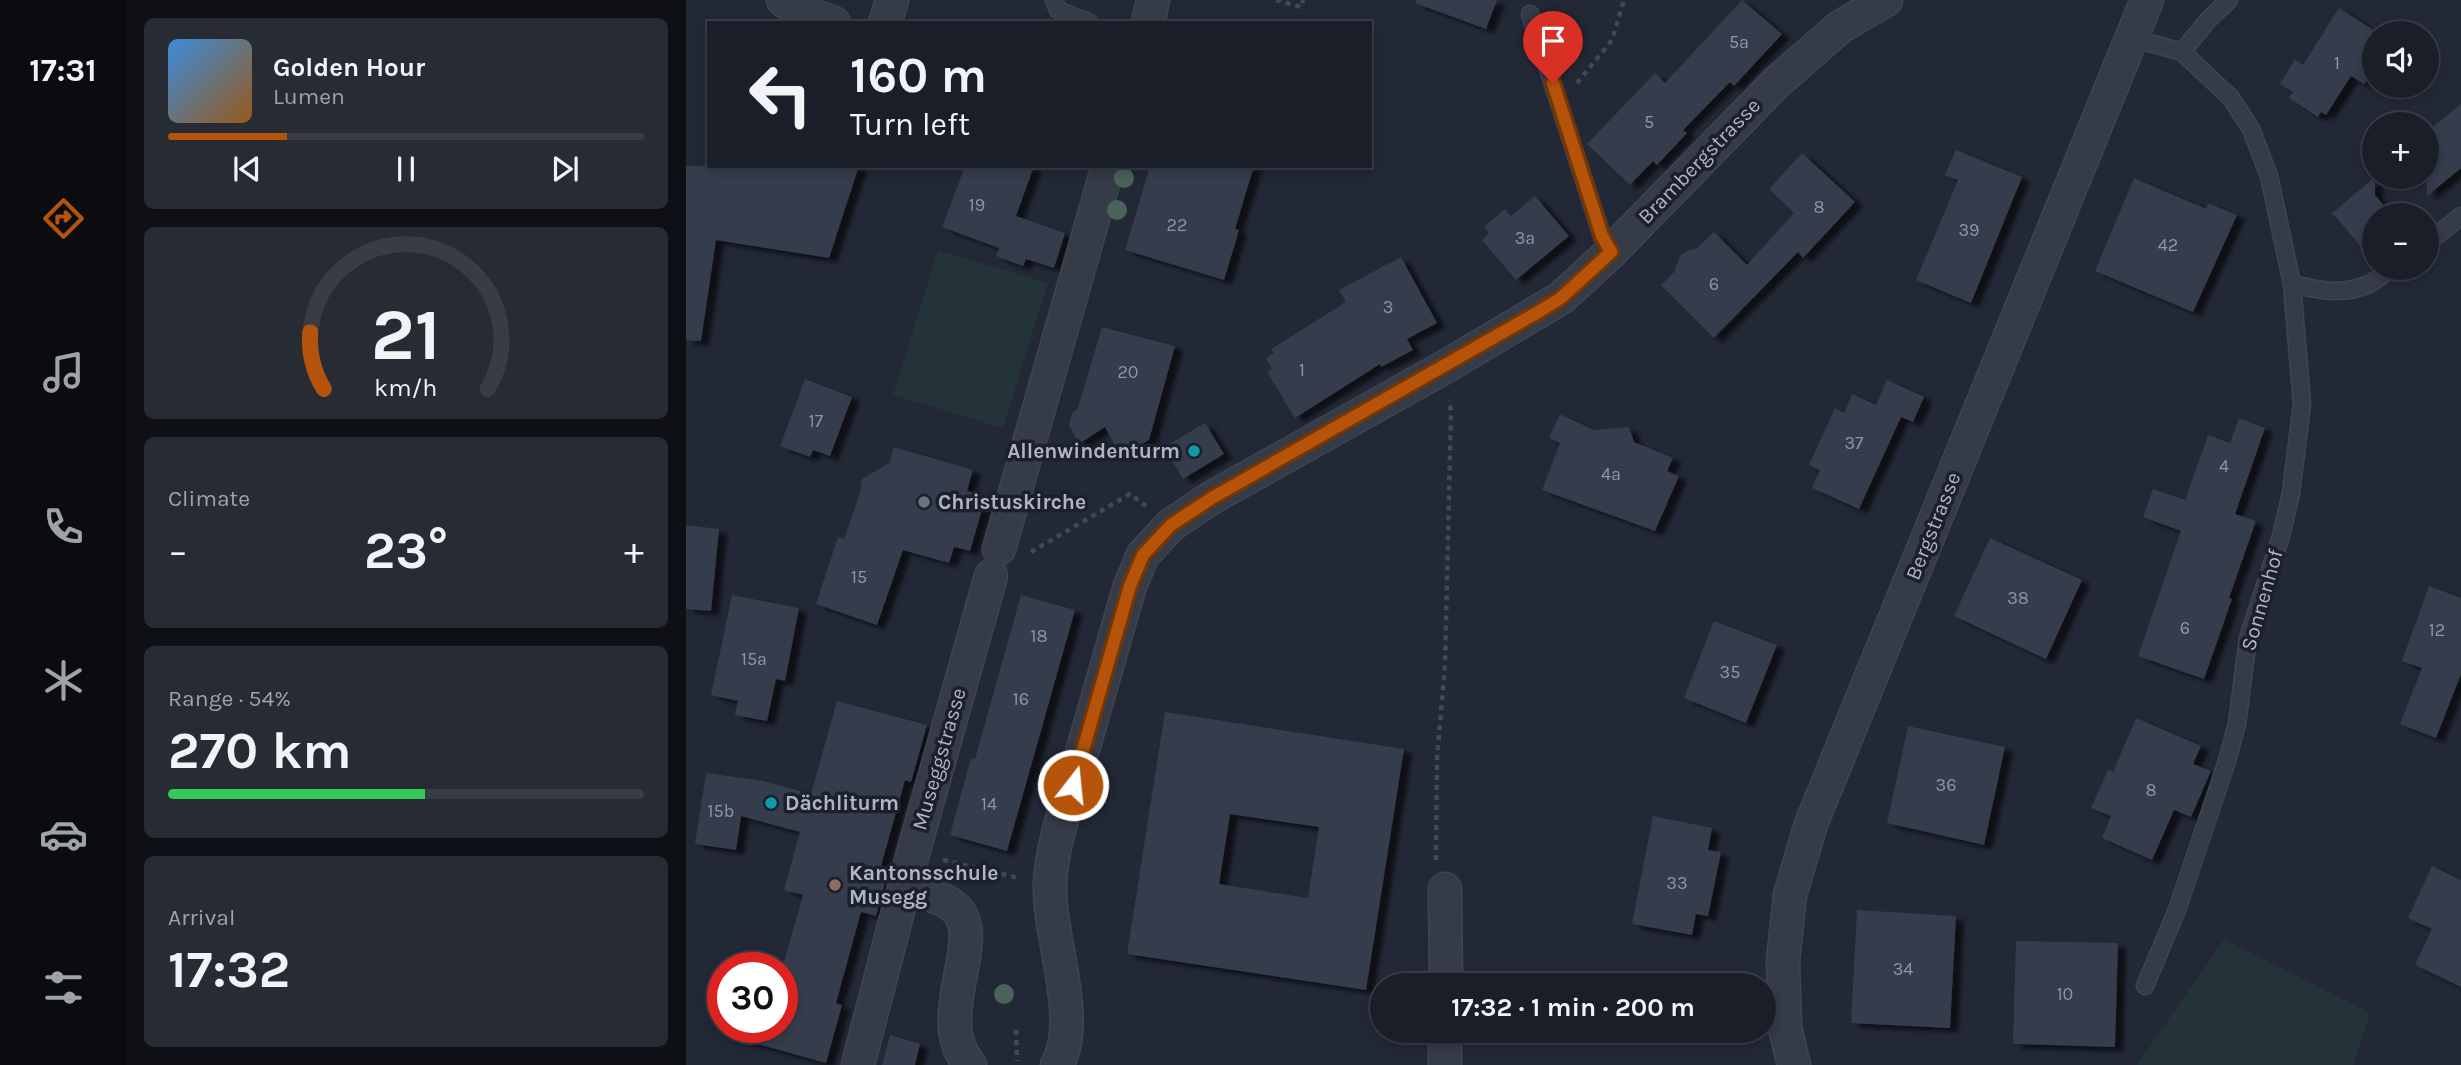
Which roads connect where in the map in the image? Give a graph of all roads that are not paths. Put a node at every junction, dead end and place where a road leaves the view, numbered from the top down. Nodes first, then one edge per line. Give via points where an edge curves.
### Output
1 (783, 0) edge
2 (892, 0) edge
3 (1054, 0) edge
4 (1153, 0) edge
5 (1886, 0) edge
6 (2147, 0) edge
7 (2229, 0) edge
8 (1530, 14) dead end
9 (828, 21) edge
10 (886, 21) edge
11 (1085, 21) edge
12 (1148, 21) edge
13 (2132, 38) junction
14 (2182, 51) junction
15 (1107, 168) edge
16 (2461, 216) edge
17 (2439, 233) edge
18 (1611, 252) junction
19 (2375, 280) edge
20 (2292, 284) junction
21 (904, 886) junction
22 (1445, 889) road end
23 (1446, 973) edge
24 (2144, 986) dead end
25 (1445, 1043) edge
26 (858, 1065) edge
27 (970, 1065) edge
28 (1056, 1065) edge
29 (1445, 1065) edge
30 (1794, 1065) edge

1 - 9 street
2 - 10 street
3 - 11 lane via 1058,10
4 - 12 street
5 - 18 street, Brambergstrasse via 1840,27 1777,82
6 - 13 street, Bergstrasse
7 - 14 lane
8 - 18 lane
13 - 14 lane
13 - 30 street, Bergstrasse via 1811,824 1790,895 1783,960 1785,1028
14 - 20 lane, Sonnenhof via 2231,98 2251,129 2269,176
15 - 21 street, Museggstrasse via 1004,561
16 - 17 lane
18 - 28 street, Brambergstrasse via 1561,298 1212,498 1171,525 1143,555 1051,860 1051,922 1067,1037
19 - 20 lane via 2340,292
20 - 24 lane, Sonnenhof via 2302,404 2291,493 2248,638 2237,724 2227,761 2177,910
21 - 26 street, Museggstrasse
21 - 27 street via 939,898 963,917 967,932 954,1012 955,1040
22 - 23 street
25 - 29 street

